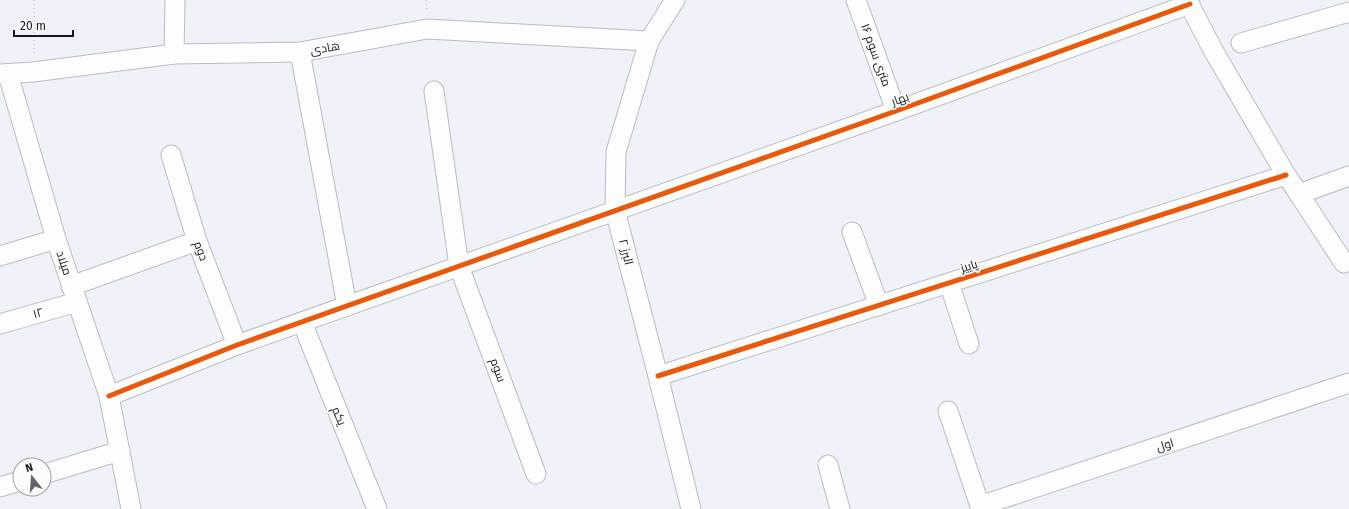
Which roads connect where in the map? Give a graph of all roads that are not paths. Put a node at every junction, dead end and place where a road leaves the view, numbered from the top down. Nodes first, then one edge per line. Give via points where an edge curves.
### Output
1 (175, 0) edge
2 (675, 0) edge
3 (856, 0) edge
4 (1188, 2) edge
5 (1349, 12) edge
6 (649, 41) junction
7 (1242, 43) dead end
8 (300, 52) junction
9 (174, 54) junction
10 (4, 74) edge
11 (434, 91) dead end
12 (896, 111) junction
13 (171, 156) dead end
14 (1286, 175) junction
15 (1349, 176) edge
16 (1299, 194) junction
17 (615, 210) junction
18 (852, 232) dead end
19 (56, 239) junction
20 (197, 241) junction
21 (0, 256) edge
22 (1344, 263) dead end
23 (459, 266) junction
24 (949, 283) junction
25 (74, 294) junction
26 (347, 306) junction
27 (879, 306) junction
28 (302, 322) junction
29 (0, 324) edge
30 (969, 344) dead end
31 (237, 345) junction
32 (658, 376) junction
33 (1349, 383) edge
34 (109, 396) junction
35 (948, 411) dead end
36 (120, 451) junction
37 (828, 466) dead end
38 (52, 472) edge
39 (536, 474) dead end
40 (12, 483) edge
41 (0, 487) edge
42 (688, 508) edge
43 (980, 508) edge
44 (131, 509) edge
45 (377, 509) edge
46 (840, 509) edge

1 - 9 street
2 - 6 street, البرز ۲
3 - 12 street, ۱۶ متری سوم
4 - 12 street, بهار
4 - 14 street
5 - 7 street
6 - 8 street, هادی via 427,29
6 - 17 street, البرز ۲ via 616,152
8 - 9 street, هادی
8 - 26 street
9 - 10 street, هادی
10 - 19 street, میلاد
11 - 23 street, سوم
12 - 17 street, بهار
13 - 20 street, دوم
14 - 16 street
14 - 24 street, پاییز
15 - 16 street
16 - 22 street
17 - 23 street, بهار
17 - 32 street, البرز ۲
18 - 27 street
19 - 21 street
19 - 25 street, میلاد
20 - 25 street, ۱۲
20 - 31 street, دوم
23 - 26 street, بهار
23 - 39 street, سوم
24 - 27 street, پاییز
24 - 30 street
25 - 29 street, ۱۲
25 - 34 street, میلاد
26 - 28 street, بهار
27 - 32 street, پاییز
28 - 31 street, بهار
28 - 45 street, یکم
31 - 34 street, بهار
32 - 42 street, البرز ۲
33 - 43 street, اول
34 - 36 street, میلاد
35 - 43 street
36 - 38 street
36 - 44 street, میلاد
37 - 46 street
40 - 41 street

